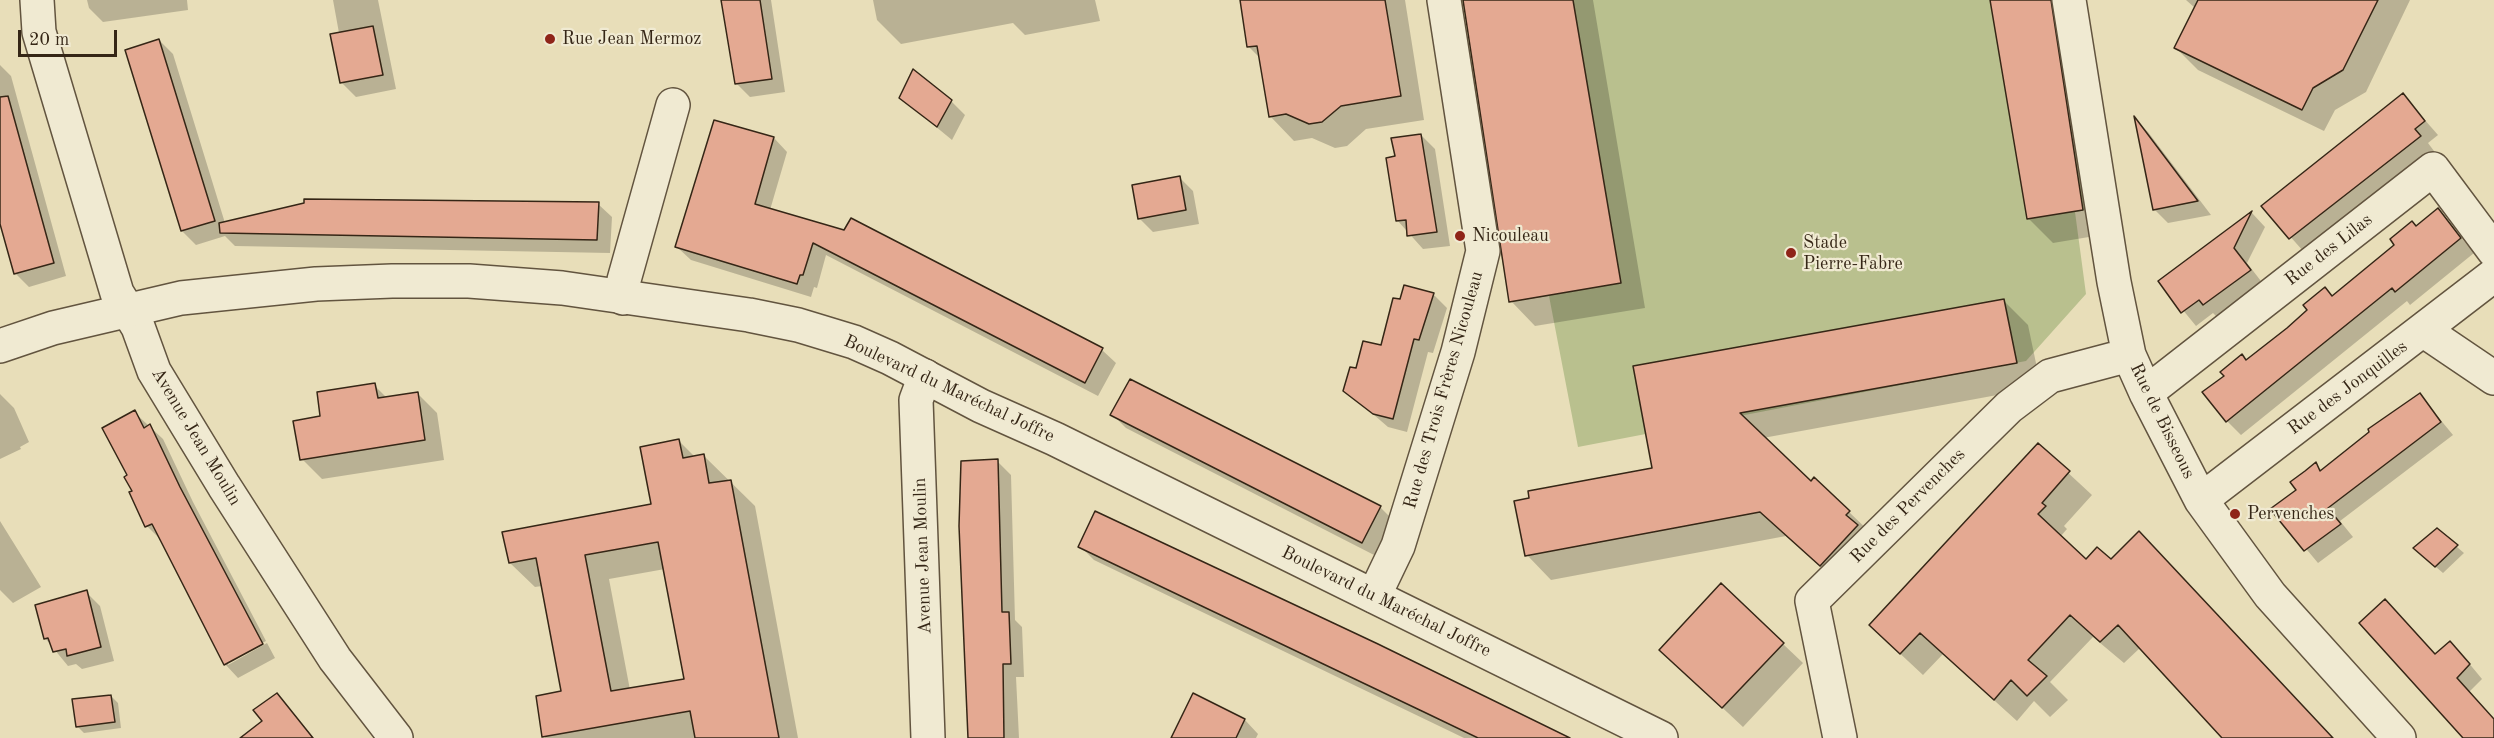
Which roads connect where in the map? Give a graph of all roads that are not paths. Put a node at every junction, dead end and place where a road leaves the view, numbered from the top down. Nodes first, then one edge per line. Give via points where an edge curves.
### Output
1 (37, 0) edge
2 (1444, 0) edge
3 (2069, 0) edge
4 (673, 105) dead end
5 (2494, 251) edge
6 (2494, 274) edge
7 (623, 298) junction
8 (127, 309) junction
9 (2423, 330) junction
10 (0, 346) edge
11 (2129, 355) junction
12 (925, 376) junction
13 (2494, 378) edge
14 (2146, 393) junction
15 (2201, 500) junction
16 (1374, 596) junction
17 (1654, 736) edge
18 (396, 738) edge
19 (928, 738) edge
20 (1840, 738) edge
21 (2399, 738) edge

1 - 8 street, Avenue Jean Moulin via 39,32 117,293
2 - 16 street, Rue des Trois Frères Nicouleau via 1483,251 1458,352 1398,546
3 - 11 street, Rue de Bisseous
4 - 7 street via 624,280
5 - 14 street, Rue des Lilas via 2433,169
6 - 9 street, Rue des Jonquilles
7 - 8 street, Boulevard du Maréchal Joffre via 562,288 469,281 392,281 248,290
7 - 12 street, Boulevard du Maréchal Joffre via 798,324 854,342
8 - 10 street, Boulevard du Maréchal Joffre
8 - 18 street, Avenue Jean Moulin via 154,371 224,486 335,659
9 - 13 street
9 - 15 street, Rue des Jonquilles
11 - 14 street, Rue de Bisseous
11 - 20 street, Rue des Pervenches via 2050,376 2008,406 1812,601
12 - 16 street, Boulevard du Maréchal Joffre
12 - 19 street, Avenue Jean Moulin via 916,400
14 - 15 street, Rue de Bisseous
15 - 21 street, Rue de Bisseous via 2270,595
16 - 17 street, Boulevard du Maréchal Joffre

